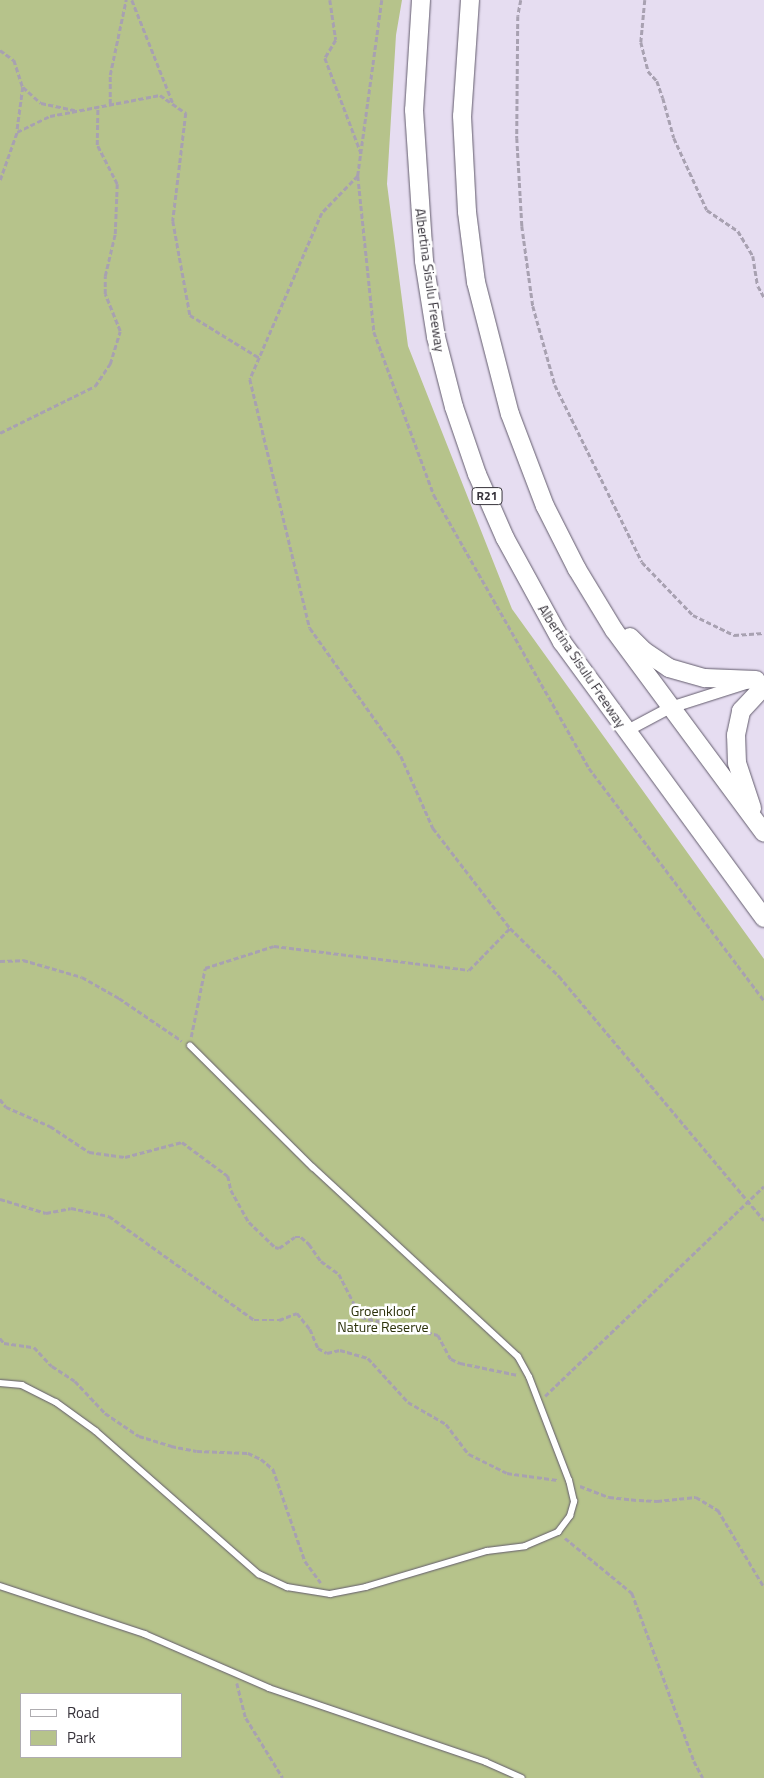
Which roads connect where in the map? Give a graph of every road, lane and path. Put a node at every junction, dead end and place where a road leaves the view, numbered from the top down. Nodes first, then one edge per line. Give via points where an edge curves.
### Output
1 (126, 0) edge
2 (132, 0) edge
3 (330, 0) edge
4 (382, 0) edge
5 (421, 0) edge
6 (470, 0) edge
7 (521, 0) edge
8 (645, 0) edge
9 (0, 50) edge
10 (23, 87) junction
11 (110, 104) junction
12 (174, 104) junction
13 (98, 106) junction
14 (77, 110) junction
15 (17, 132) junction
16 (361, 154) junction
17 (358, 176) junction
18 (0, 180) edge
19 (764, 297) edge
20 (260, 358) junction
21 (0, 433) edge
22 (577, 569) junction
23 (764, 633) edge
24 (761, 681) edge
25 (670, 707) junction
26 (625, 730) junction
27 (760, 828) edge
28 (764, 918) edge
29 (510, 928) junction
30 (0, 961) edge
31 (764, 1000) edge
32 (190, 1046) junction
33 (0, 1099) edge
34 (764, 1186) edge
35 (0, 1199) edge
36 (749, 1201) junction
37 (764, 1220) edge
38 (0, 1338) edge
39 (529, 1377) junction
40 (0, 1383) edge
41 (538, 1402) junction
42 (569, 1481) junction
43 (558, 1532) junction
44 (0, 1586) edge
45 (764, 1587) edge
46 (330, 1594) junction
47 (235, 1675) junction
48 (283, 1778) edge
49 (522, 1778) edge
50 (703, 1778) edge

1 - 11 path via 110,75
2 - 12 path
3 - 16 path via 336,40 325,58
4 - 16 path
5 - 26 highway, Albertina Sisulu Freeway / R21 via 414,101 418,193 436,337 454,407 481,484 538,602
6 - 22 highway via 462,116 467,212 476,282 510,414 545,506
7 - 23 path via 518,16 517,138 522,226 533,306 555,385 642,562 693,615 734,635
8 - 19 path via 641,42 648,71 663,98 674,138 707,210 738,230 753,256 758,286
9 - 10 path via 14,60
10 - 14 path via 41,103
10 - 15 path
11 - 12 path via 160,95
11 - 13 path
12 - 20 path via 186,113 173,221 190,315
13 - 14 path
13 - 21 path via 97,145 117,184 115,234 105,276 105,294 120,331 110,364 95,386
14 - 15 path via 50,116
15 - 18 path
16 - 17 path
17 - 20 path via 322,213
17 - 31 path via 374,332 434,495 589,768
20 - 29 path via 250,379 310,628 402,756 433,828
22 - 24 highway via 619,625 661,664 705,678
22 - 25 highway via 614,630
24 - 25 street
24 - 27 highway via 741,711 736,735 737,763
25 - 26 street
25 - 27 highway
26 - 28 highway, Albertina Sisulu Freeway / R21
29 - 32 path via 469,970 274,946 205,968
29 - 36 path via 559,976
30 - 32 path via 23,960 82,977
32 - 39 lane via 313,1168 518,1358
33 - 39 path via 6,1107 50,1126 89,1152 125,1157 182,1142 228,1176 231,1190 249,1222 275,1247 279,1248 295,1237 301,1237 309,1244 321,1261 339,1274 361,1317 438,1335 452,1359 460,1364
34 - 36 path
35 - 42 path via 46,1213 71,1208 109,1216 254,1320 279,1320 297,1313 310,1329 318,1348 327,1354 340,1350 368,1358 408,1402 446,1424 470,1454 507,1473
36 - 37 path
36 - 41 path
38 - 46 path via 4,1343 34,1347 52,1366 75,1381 105,1413 139,1436 188,1450 248,1453 261,1459 273,1470 305,1561
39 - 41 lane
40 - 46 lane via 22,1385 56,1402 96,1431 259,1574 287,1588
41 - 42 lane
42 - 43 lane via 574,1502 570,1516
42 - 45 path via 609,1497 657,1501 696,1496 718,1510
43 - 46 lane via 525,1546 487,1551 366,1587
43 - 50 path via 632,1592
44 - 47 lane via 145,1634
47 - 48 path via 246,1718
47 - 49 lane via 486,1762

